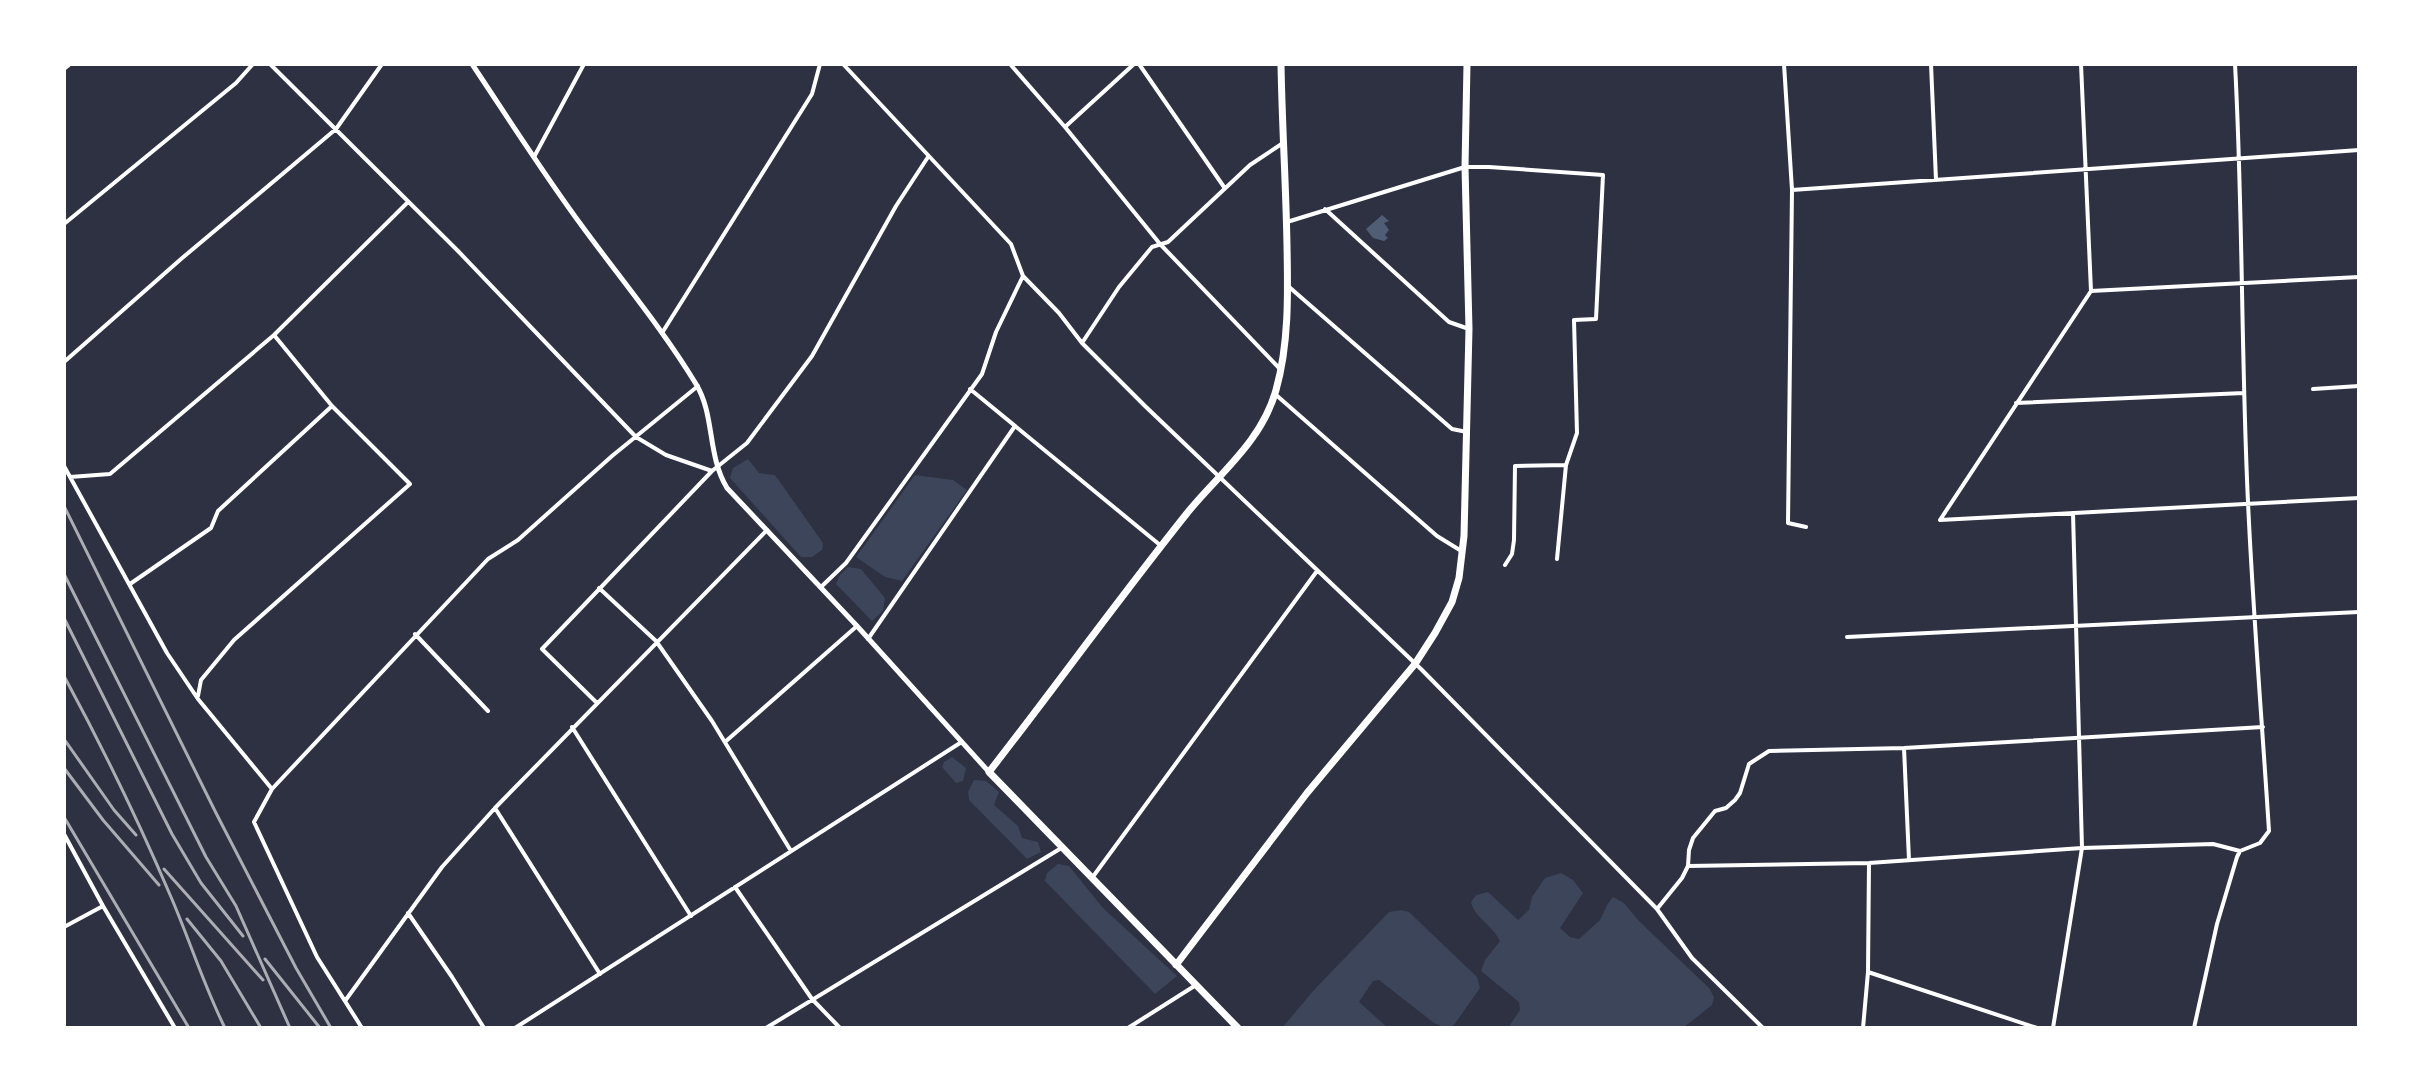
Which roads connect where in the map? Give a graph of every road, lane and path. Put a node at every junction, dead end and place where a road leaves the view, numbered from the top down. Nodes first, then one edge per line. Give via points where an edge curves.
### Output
1 (70, 64) edge
2 (253, 64) edge
3 (270, 64) edge
4 (382, 64) edge
5 (472, 64) edge
6 (584, 64) edge
7 (820, 64) edge
8 (843, 64) edge
9 (1010, 64) edge
10 (1137, 64) edge
11 (1281, 64) edge
12 (1467, 64) edge
13 (1784, 64) edge
14 (1931, 64) edge
15 (2081, 64) edge
16 (2235, 64) edge
17 (64, 69) edge
18 (1065, 127) junction
19 (336, 129) junction
20 (1283, 143) junction
21 (2359, 150) edge
22 (533, 157) junction
23 (928, 157) junction
24 (2240, 160) junction
25 (1465, 167) junction
26 (2086, 169) junction
27 (1936, 180) junction
28 (1224, 187) junction
29 (1792, 190) junction
30 (408, 202) junction
31 (1325, 209) junction
32 (1287, 222) junction
33 (64, 224) edge
34 (1160, 244) junction
35 (1023, 276) junction
36 (2359, 277) edge
37 (2241, 283) junction
38 (1288, 286) junction
39 (2091, 291) junction
40 (1469, 329) junction
41 (662, 333) junction
42 (274, 335) junction
43 (1082, 343) junction
44 (64, 362) edge
45 (1281, 370) junction
46 (698, 386) junction
47 (2359, 386) edge
48 (970, 389) junction
49 (2313, 389) dead end
50 (2244, 393) junction
51 (1275, 394) junction
52 (2016, 403) junction
53 (332, 406) junction
54 (1015, 426) junction
55 (1467, 432) junction
56 (636, 437) junction
57 (1566, 465) junction
58 (64, 466) edge
59 (714, 469) junction
60 (70, 477) junction
61 (1219, 477) junction
62 (2359, 498) edge
63 (2248, 504) junction
64 (2073, 513) junction
65 (1806, 527) dead end
66 (767, 530) junction
67 (1162, 546) junction
68 (1464, 552) junction
69 (1557, 559) dead end
70 (1505, 565) dead end
71 (1317, 571) junction
72 (130, 584) junction
73 (821, 587) junction
74 (599, 588) junction
75 (2359, 612) edge
76 (2256, 618) junction
77 (2077, 625) junction
78 (857, 626) junction
79 (415, 634) junction
80 (1847, 637) dead end
81 (868, 639) junction
82 (656, 641) junction
83 (1415, 664) junction
84 (198, 699) junction
85 (597, 703) junction
86 (488, 711) dead end
87 (572, 727) junction
88 (2263, 727) junction
89 (2079, 739) junction
90 (725, 742) junction
91 (960, 743) junction
92 (1904, 748) junction
93 (989, 772) junction
94 (272, 789) junction
95 (495, 808) junction
96 (64, 834) edge
97 (1063, 847) junction
98 (2082, 848) junction
99 (791, 851) junction
100 (2240, 851) junction
101 (1909, 860) junction
102 (1869, 863) junction
103 (1688, 866) junction
104 (1092, 878) junction
105 (735, 887) junction
106 (103, 906) junction
107 (1657, 909) junction
108 (408, 913) junction
109 (691, 916) junction
110 (64, 927) edge
111 (1176, 965) junction
112 (1868, 972) junction
113 (600, 974) junction
114 (1196, 985) junction
115 (812, 999) junction
116 (345, 1001) junction
117 (175, 1028) edge
118 (362, 1028) edge
119 (484, 1028) edge
120 (515, 1028) edge
121 (766, 1028) edge
122 (840, 1028) edge
123 (1128, 1028) edge
124 (1238, 1028) edge
125 (1763, 1028) edge
126 (1863, 1028) edge
127 (2037, 1028) edge
128 (2053, 1028) edge
129 (2194, 1028) edge

1 - 17 street
2 - 33 street
3 - 19 street
4 - 19 street
5 - 22 street
6 - 22 street
7 - 41 street via 812,94
8 - 23 street
9 - 18 street
10 - 18 street
10 - 28 street
11 - 20 main road
12 - 25 main road
13 - 29 street
14 - 27 street
15 - 26 street
16 - 24 street
18 - 34 street
19 - 30 street
19 - 44 street
20 - 28 street
20 - 32 main road
21 - 24 street
22 - 41 street
23 - 35 street via 1011,244
23 - 59 street via 812,356 747,443
24 - 26 street
24 - 37 street
25 - 31 street
25 - 40 main road
25 - 57 street via 1603,175 1596,319 1574,320 1577,433
26 - 27 street
26 - 39 street
27 - 29 street
28 - 34 street
29 - 65 street via 1788,523
30 - 42 street
30 - 56 street
31 - 32 street
31 - 40 street via 1449,322
32 - 38 main road
34 - 43 street via 1119,287
34 - 45 street
35 - 43 street
35 - 48 street via 982,374
36 - 37 street
37 - 39 street
37 - 50 street
38 - 45 main road
38 - 55 street via 1452,429
39 - 52 street
40 - 55 main road
41 - 46 street
42 - 53 street
42 - 60 street via 110,474
43 - 61 street
45 - 51 main road
46 - 56 street
46 - 59 street
47 - 49 street
48 - 54 street
48 - 73 street via 846,563
50 - 52 street
50 - 63 street
51 - 61 main road via 1242,454
51 - 68 street via 1437,536
52 - 64 street via 1940,520
53 - 72 street via 218,511 211,528
53 - 84 street via 410,484 234,640 201,680
54 - 67 street
54 - 81 street
55 - 68 main road
56 - 59 street via 666,455
56 - 79 street via 518,540 488,559
57 - 69 street
57 - 70 street via 1515,466 1514,540
58 - 60 street
59 - 66 street
59 - 74 street
60 - 72 street
61 - 67 main road
61 - 71 street
62 - 63 street
63 - 64 street
63 - 76 street
64 - 77 street
66 - 73 street
66 - 82 street
67 - 93 main road
68 - 83 main road via 1452,602
71 - 83 street
71 - 104 street
72 - 84 street
73 - 78 street
74 - 82 street
74 - 85 street via 542,649
75 - 76 street
76 - 77 street
76 - 88 street
77 - 80 street
77 - 89 street
78 - 81 street
78 - 90 street
79 - 86 street
79 - 94 street
81 - 91 street
82 - 85 street
82 - 90 street
83 - 107 street
83 - 111 main road via 1307,793
84 - 94 street
85 - 87 street
87 - 95 street
87 - 109 street
88 - 89 street
88 - 100 street via 2269,831 2260,843
89 - 92 street
89 - 98 street
90 - 99 street
91 - 93 street
91 - 99 street
92 - 101 street
92 - 103 street via 1769,751 1749,764 1735,800 1715,811 1693,838
93 - 97 main road
94 - 116 street via 254,822 317,957
95 - 108 street
95 - 113 street
96 - 106 street
97 - 104 main road
97 - 115 street
98 - 100 street via 2213,844
98 - 101 street
98 - 128 street
99 - 105 street
100 - 129 street
101 - 102 street
102 - 103 street
102 - 112 street
103 - 107 street
104 - 111 main road
105 - 109 street
105 - 115 street
106 - 110 street
106 - 117 street
107 - 125 street via 1692,958
108 - 116 street
108 - 119 street
109 - 113 street
111 - 114 main road
112 - 126 street
112 - 127 street
113 - 120 street
114 - 123 street
114 - 124 main road
115 - 121 street
115 - 122 street
116 - 118 street

